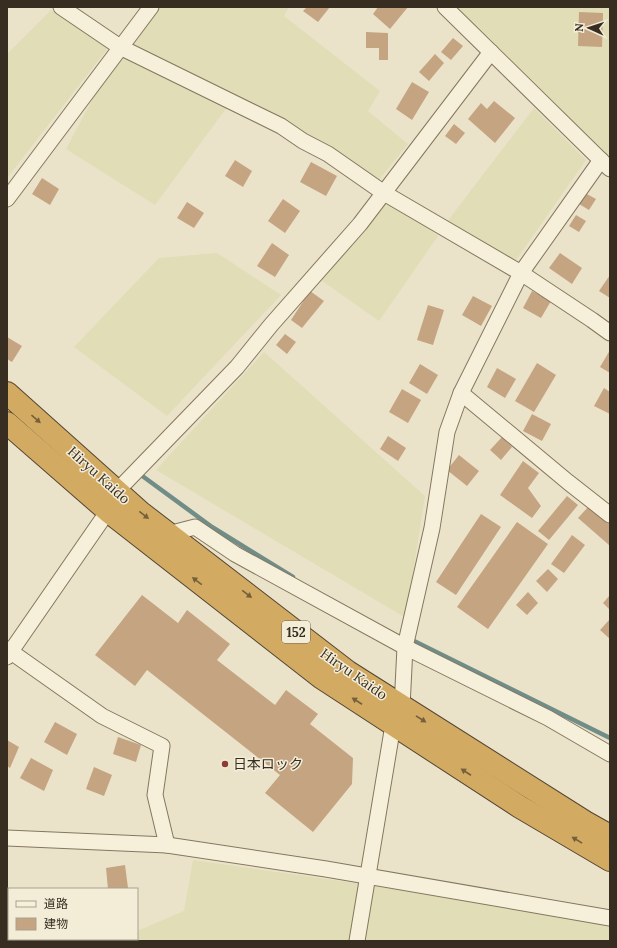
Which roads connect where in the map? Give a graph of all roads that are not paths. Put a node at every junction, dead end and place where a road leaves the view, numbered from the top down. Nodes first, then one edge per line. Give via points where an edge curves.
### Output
1 (61, 7) edge
2 (151, 7) edge
3 (445, 7) edge
4 (120, 47) junction
5 (491, 52) junction
6 (606, 165) edge
7 (384, 193) junction
8 (7, 199) edge
9 (521, 273) junction
10 (610, 333) edge
11 (7, 393) edge
12 (461, 393) junction
13 (7, 423) edge
14 (117, 491) junction
15 (108, 511) junction
16 (610, 515) edge
17 (168, 534) junction
18 (405, 647) junction
19 (8, 653) edge
20 (398, 716) junction
21 (610, 754) edge
22 (610, 836) edge
23 (7, 838) edge
24 (167, 845) junction
25 (610, 860) edge
26 (368, 877) junction
27 (610, 918) edge
28 (357, 941) edge

1 - 4 street
2 - 4 street
3 - 5 street
4 - 7 street via 281,126 303,142 328,154
4 - 8 street
5 - 6 street
5 - 7 street
6 - 9 street
7 - 9 street
7 - 14 street via 237,367
9 - 10 street
9 - 12 street
11 -> 14 highway, Hiryu Kaido / 152
12 - 16 street
12 - 18 street via 446,432 432,528
13 - 15 highway, Hiryu Kaido / 152
14 -> 17 highway, Hiryu Kaido / 152
15 - 19 street
20 -> 15 highway, Hiryu Kaido / 152 via 322,678
17 - 18 street via 195,527 234,554
17 -> 20 highway, Hiryu Kaido / 152 via 348,672
18 - 20 street
18 - 21 street via 548,718
19 - 24 street via 102,716 162,746 155,795
20 -> 22 highway, Hiryu Kaido / 152
25 -> 20 highway, Hiryu Kaido / 152 via 520,807
20 - 26 street
23 - 24 street
24 - 26 street
26 - 27 street
26 - 28 street

